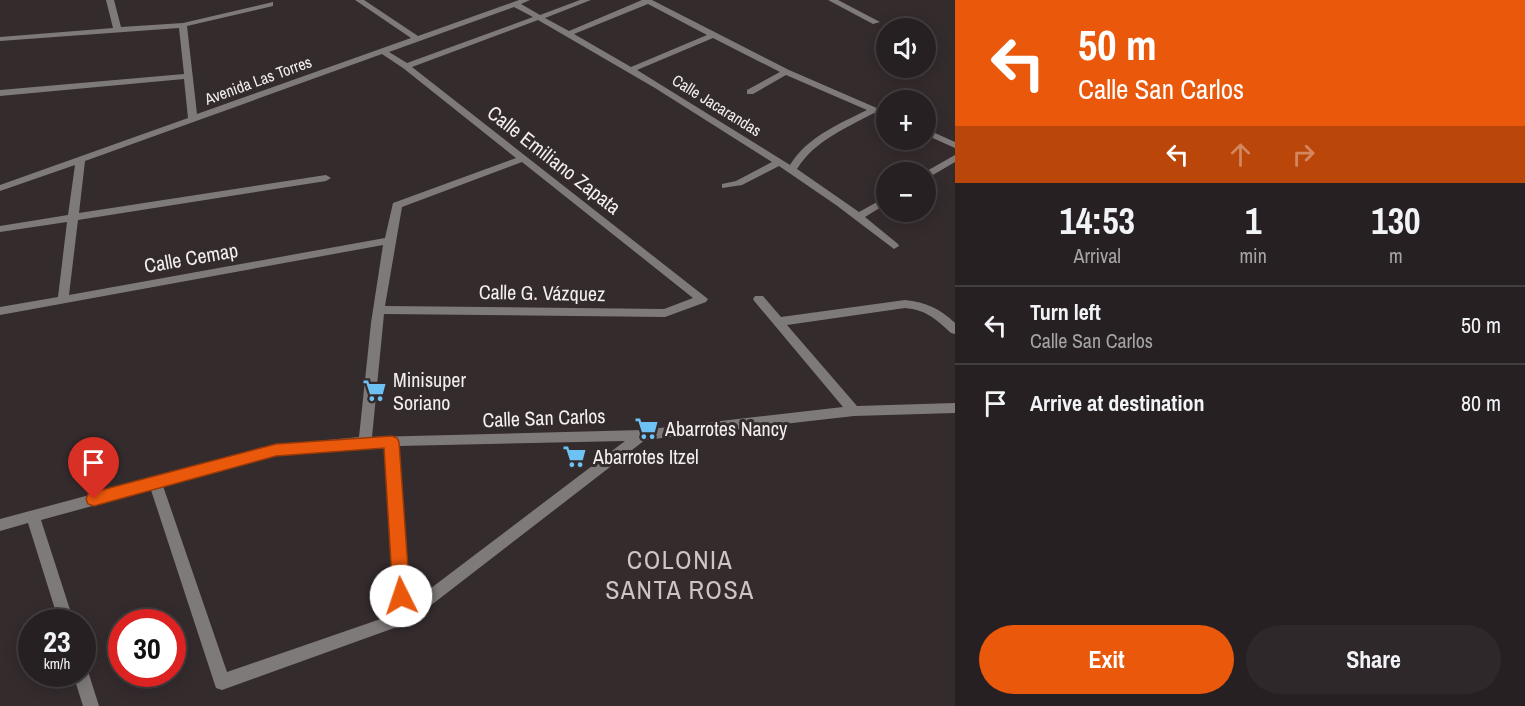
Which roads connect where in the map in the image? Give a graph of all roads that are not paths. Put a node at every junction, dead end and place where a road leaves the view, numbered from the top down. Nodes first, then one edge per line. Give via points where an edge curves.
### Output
1 (110, 0) edge
2 (359, 0) edge
3 (526, 0) edge
4 (587, 0) edge
5 (647, 0) edge
6 (832, 0) edge
7 (270, 4) dead end
8 (515, 4) junction
9 (540, 18) junction
10 (876, 22) dead end
11 (183, 26) junction
12 (118, 30) junction
13 (568, 34) junction
14 (713, 35) junction
15 (0, 39) edge
16 (417, 39) junction
17 (383, 51) junction
18 (405, 66) junction
19 (630, 70) junction
20 (786, 72) junction
21 (189, 76) junction
22 (38, 90) junction
23 (750, 92) dead end
24 (0, 93) edge
25 (0, 101) edge
26 (874, 110) joint
27 (193, 119) junction
28 (936, 136) edge
29 (955, 145) edge
30 (955, 158) edge
31 (522, 159) junction
32 (80, 160) junction
33 (779, 162) junction
34 (792, 170) junction
35 (936, 170) edge
36 (326, 178) dead end
37 (726, 186) dead end
38 (0, 188) edge
39 (876, 206) edge
40 (860, 216) junction
41 (71, 219) junction
42 (0, 229) edge
43 (389, 241) junction
44 (894, 246) dead end
45 (702, 299) joint
46 (759, 299) dead end
47 (63, 300) junction
48 (378, 310) junction
49 (0, 311) edge
50 (778, 322) junction
51 (955, 330) edge
52 (955, 408) edge
53 (854, 411) junction
54 (642, 435) junction
55 (365, 442) junction
56 (392, 442) junction
57 (155, 482) junction
58 (33, 516) junction
59 (0, 525) edge
60 (62, 609) edge
61 (403, 618) junction
62 (85, 687) edge
63 (91, 706) edge

1 - 12 street
2 - 16 street
3 - 8 street, Avenida Las Torres
4 - 9 street
5 - 13 street
5 - 14 street
6 - 10 street
7 - 11 street
8 - 9 street, Calle Jacarandas
8 - 16 street, Avenida Las Torres
9 - 13 street, Calle Jacarandas
9 - 18 street
11 - 12 street
11 - 21 street
12 - 15 street
13 - 19 street, Calle Jacarandas
14 - 19 street
14 - 20 street
16 - 17 street, Avenida Las Torres
17 - 18 street, Calle Emiliano Zapata
17 - 27 street, Avenida Las Torres
18 - 31 street, Calle Emiliano Zapata
19 - 33 street, Calle Jacarandas
20 - 23 street
20 - 26 street
21 - 22 street
21 - 27 street
22 - 24 street
22 - 25 street
26 - 34 street via 816,142 797,159
27 - 32 street, Avenida Las Torres
28 - 29 street
30 - 35 street
31 - 43 street via 397,205
31 - 45 street, Calle Emiliano Zapata
32 - 38 street, Avenida Las Torres
32 - 41 street
33 - 34 street, Calle Jacarandas
33 - 37 street
34 - 40 street, Calle Jacarandas
36 - 41 street
39 - 40 street
40 - 44 street, Calle Jacarandas
41 - 42 street
41 - 47 street
43 - 47 street, Calle Cemap
43 - 48 street
45 - 48 street, Calle G. Vázquez via 665,313
46 - 50 street
47 - 49 street, Calle Cemap
48 - 55 street
50 - 51 street via 905,304 935,311
50 - 53 street
52 - 53 street, Calle San Carlos
53 - 54 street, Calle San Carlos
54 - 56 street, Calle San Carlos
54 - 61 street
55 - 56 street, Calle San Carlos
55 - 57 street, Calle San Carlos via 276,450
56 - 61 street
57 - 58 street, Calle San Carlos
57 - 61 street via 222,682
58 - 59 street, Calle San Carlos
58 - 60 street
62 - 63 street

